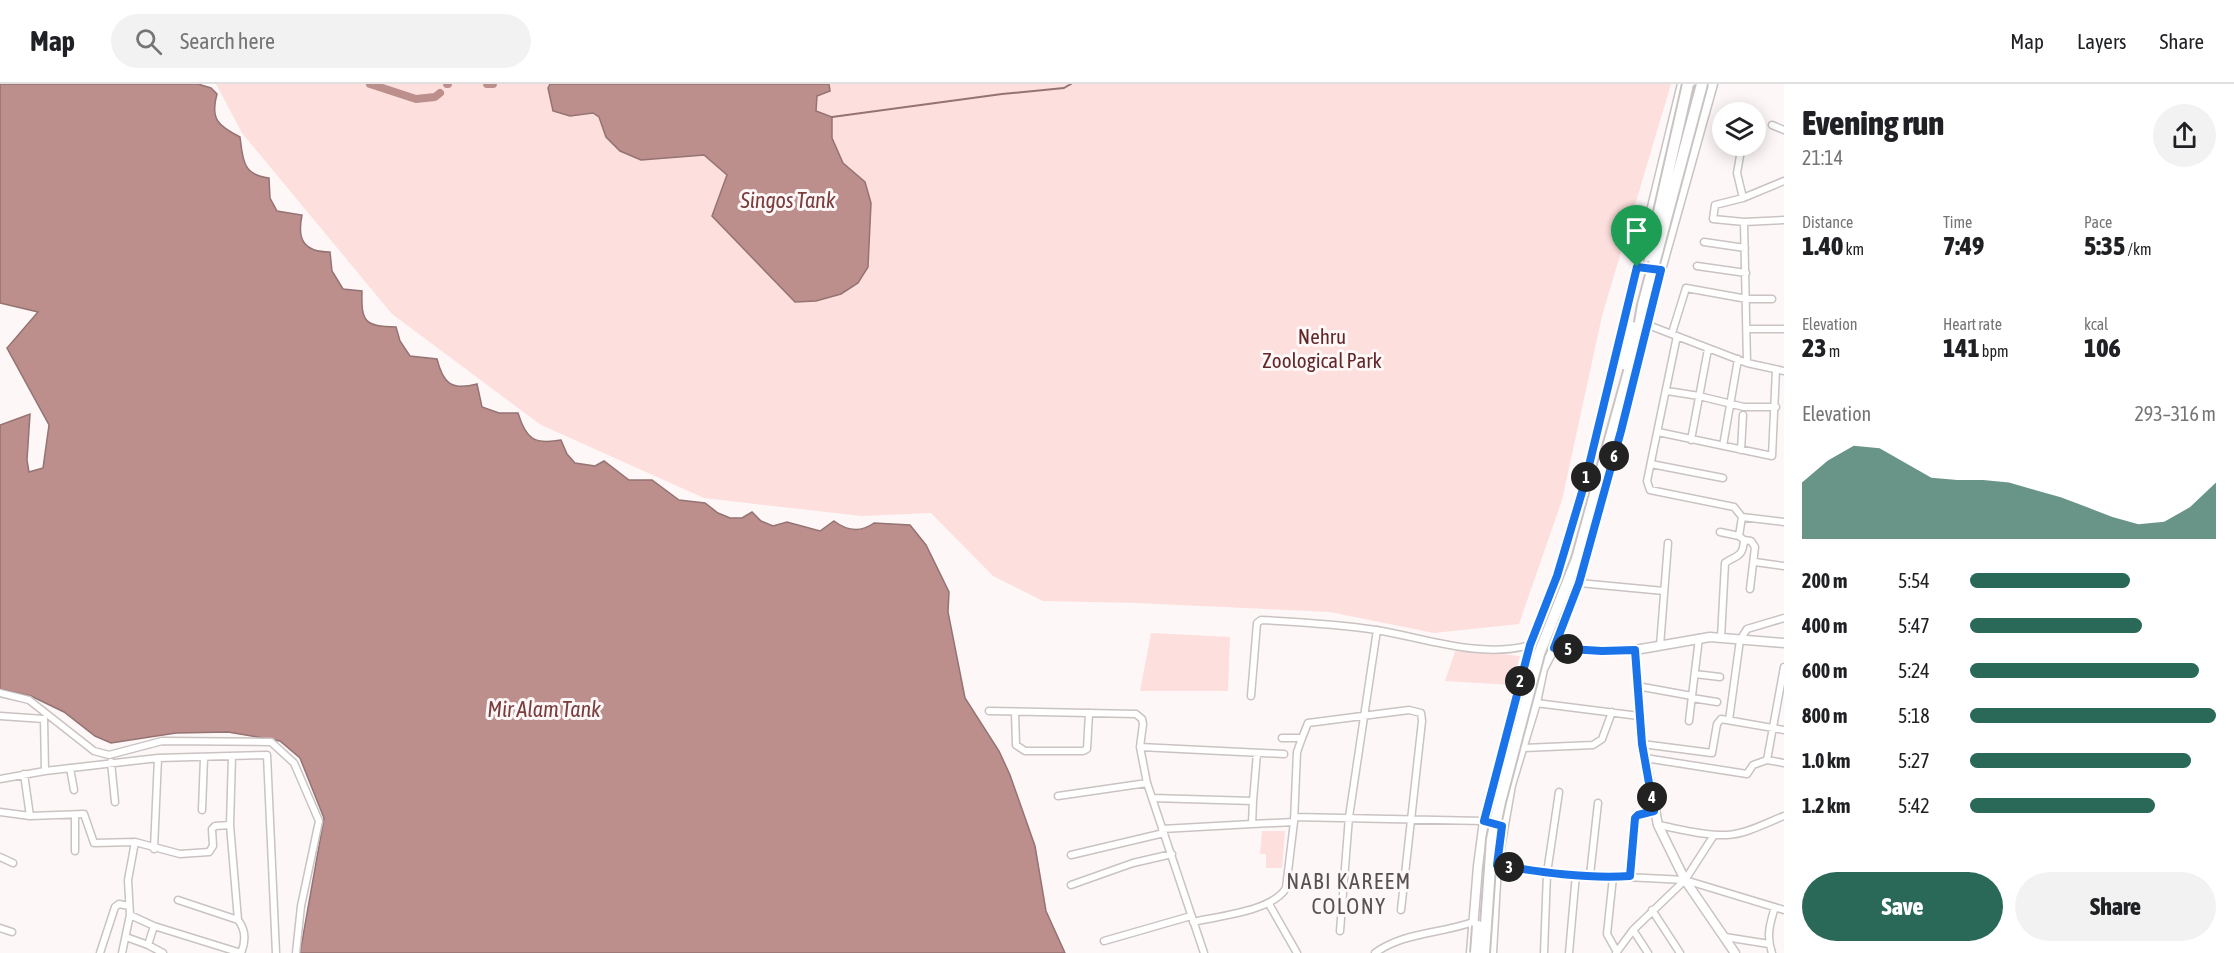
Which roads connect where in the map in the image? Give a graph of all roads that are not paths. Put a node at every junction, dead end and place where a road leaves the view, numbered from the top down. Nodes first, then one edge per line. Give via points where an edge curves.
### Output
1 (1682, 84) edge
2 (1688, 84) edge
3 (1702, 84) edge
4 (1713, 84) edge
5 (1772, 125) dead end
6 (1784, 130) edge
7 (1740, 156) edge
8 (1784, 181) edge
9 (1743, 198) junction
10 (1784, 220) edge
11 (1744, 222) junction
12 (1704, 242) dead end
13 (1745, 248) junction
14 (1697, 266) dead end
15 (1637, 267) junction
16 (1661, 270) junction
17 (1746, 273) junction
18 (1747, 299) junction
19 (1772, 299) dead end
20 (1648, 325) junction
21 (1748, 329) junction
22 (1784, 329) edge
23 (1675, 335) junction
24 (1708, 349) junction
25 (1738, 359) junction
26 (1747, 363) junction
27 (1776, 370) junction
28 (1784, 371) edge
29 (1667, 391) junction
30 (1699, 396) junction
31 (1732, 404) junction
32 (1776, 407) junction
33 (1743, 415) dead end
34 (1658, 432) junction
35 (1691, 440) junction
36 (1723, 446) junction
37 (1741, 450) junction
38 (1651, 464) junction
39 (1723, 477) dead end
40 (1742, 517) junction
41 (1784, 522) edge
42 (1720, 532) dead end
43 (1742, 538) junction
44 (1668, 543) dead end
45 (1755, 562) junction
46 (1784, 566) edge
47 (1557, 576) junction
48 (1579, 583) junction
49 (1750, 589) dead end
50 (1664, 591) junction
51 (1784, 618) edge
52 (1377, 630) junction
53 (1699, 638) junction
54 (1721, 638) junction
55 (1740, 640) junction
56 (1784, 643) edge
57 (1530, 645) junction
58 (1660, 646) junction
59 (1554, 648) junction
60 (1635, 650) junction
61 (1784, 667) edge
62 (1695, 674) junction
63 (1720, 677) dead end
64 (1637, 687) junction
65 (0, 693) edge
66 (1251, 696) dead end
67 (1692, 697) junction
68 (1717, 702) dead end
69 (1536, 703) junction
70 (989, 711) dead end
71 (1016, 711) junction
72 (1612, 712) junction
73 (1089, 713) junction
74 (0, 716) edge
75 (1364, 716) junction
76 (1640, 716) junction
77 (1729, 720) junction
78 (1689, 721) dead end
79 (1774, 728) junction
80 (1784, 730) edge
81 (1282, 738) dead end
82 (1302, 738) junction
83 (1642, 744) junction
84 (1140, 747) junction
85 (1522, 748) junction
86 (1257, 753) junction
87 (1284, 754) dead end
88 (232, 756) junction
89 (158, 758) junction
90 (204, 758) junction
91 (1645, 758) junction
92 (1767, 760) junction
93 (111, 762) junction
94 (1784, 763) edge
95 (70, 768) junction
96 (45, 771) junction
97 (24, 774) junction
98 (0, 779) edge
99 (1147, 783) junction
100 (74, 790) dead end
101 (1558, 792) dead end
102 (1058, 796) dead end
103 (1152, 798) junction
104 (1253, 801) junction
105 (115, 802) dead end
106 (1598, 803) dead end
107 (202, 810) dead end
108 (1654, 811) junction
109 (0, 812) edge
110 (75, 815) junction
111 (30, 816) junction
112 (1784, 816) edge
113 (1349, 817) junction
114 (1411, 819) junction
115 (1294, 820) junction
116 (1484, 821) junction
117 (1252, 824) junction
118 (230, 825) junction
119 (1658, 825) junction
120 (1502, 826) junction
121 (1163, 831) junction
122 (1714, 835) junction
123 (135, 842) junction
124 (154, 849) junction
125 (75, 851) dead end
126 (1172, 854) junction
127 (1071, 855) dead end
128 (0, 857) edge
129 (13, 863) dead end
130 (1497, 865) junction
131 (1547, 873) junction
132 (1576, 874) junction
133 (1590, 875) junction
134 (1630, 876) junction
135 (1614, 877) junction
136 (1685, 880) junction
137 (1071, 885) dead end
138 (178, 900) dead end
139 (1269, 904) junction
140 (129, 906) junction
141 (1775, 907) junction
142 (1401, 910) dead end
143 (1652, 910) junction
144 (1784, 910) edge
145 (130, 915) junction
146 (1192, 919) junction
147 (238, 920) junction
148 (1473, 922) junction
149 (154, 926) junction
150 (0, 928) edge
151 (1633, 930) junction
152 (1340, 931) dead end
153 (12, 932) dead end
154 (126, 937) junction
155 (1725, 937) junction
156 (1104, 941) dead end
157 (1769, 944) junction
158 (148, 945) junction
159 (1201, 952) edge
160 (1616, 952) edge
161 (100, 953) edge
162 (122, 953) edge
163 (163, 953) edge
164 (241, 953) edge
165 (276, 953) edge
166 (296, 953) edge
167 (1297, 953) edge
168 (1375, 953) edge
169 (1471, 953) edge
170 (1476, 953) edge
171 (1484, 953) edge
172 (1492, 953) edge
173 (1544, 953) edge
174 (1569, 953) edge
175 (1648, 953) edge
176 (1680, 953) edge
177 (1735, 953) edge
178 (1772, 953) edge

1 - 15 main road
2 - 170 highway, bridge via 1617,392 1562,587 1537,644 1493,801 1483,856
3 - 171 highway, bridge via 1577,560 1539,654 1500,802 1492,839
4 - 16 main road
5 - 6 street
7 - 9 street via 1737,173
8 - 9 street
9 - 11 street via 1715,205 1713,219
10 - 11 street
11 - 13 street
12 - 13 street
13 - 17 street
14 - 17 street
15 - 16 main road
15 - 47 main road via 1585,482
16 - 20 main road
17 - 18 street
18 - 19 street
18 - 21 street
18 - 23 street via 1686,288
20 - 23 street
20 - 48 main road
21 - 22 street
21 - 26 street
23 - 24 street
23 - 29 street
24 - 25 street
24 - 30 street
25 - 26 street
25 - 31 street
26 - 27 street
27 - 28 street
27 - 32 street
29 - 30 street
29 - 34 street
30 - 31 street
30 - 35 street
31 - 32 street
31 - 36 street
32 - 37 street via 1772,456
33 - 37 street
34 - 35 street
34 - 38 street
35 - 36 street
36 - 37 street
38 - 39 street
38 - 40 street via 1647,481 1650,490 1734,507
40 - 41 street
40 - 43 street
42 - 43 street
43 - 45 street via 1754,544
43 - 54 street via 1740,555 1725,563
44 - 50 street
45 - 46 street
45 - 49 street
47 - 48 street
47 - 57 main road
48 - 50 street
48 - 59 main road
50 - 58 street
51 - 55 street via 1748,629
52 - 57 street via 1496,650
52 - 66 street via 1258,621
52 - 75 street
53 - 54 main road
53 - 58 main road
53 - 62 street
54 - 55 main road
55 - 56 main road
55 - 77 street
57 - 59 main road
57 - 116 main road
58 - 60 main road
59 - 60 main road
59 - 69 main road via 1543,669
60 - 64 main road
61 - 79 street
62 - 63 street
62 - 67 street
64 - 67 street
64 - 76 main road
65 - 166 street via 29,700 94,751 109,755 162,741 271,742 294,763 319,821
67 - 68 street
67 - 78 street
69 - 72 street
69 - 85 main road
70 - 71 street
71 - 73 street
71 - 73 street via 1016,745 1025,751 1087,749
72 - 76 street
72 - 85 street via 1602,739 1593,744
73 - 84 street via 1136,714 1143,724
74 - 96 street via 44,719
75 - 82 street via 1308,723
75 - 113 street
75 - 114 street via 1409,710 1421,713
76 - 83 main road
77 - 79 street
77 - 83 street via 1718,721 1712,753
79 - 80 street
79 - 92 street
81 - 82 street
82 - 115 street via 1297,752
83 - 91 main road
84 - 86 street
84 - 99 street
85 - 120 main road
86 - 87 street
86 - 104 street
88 - 90 street
88 - 118 street
88 - 165 street via 267,755
89 - 90 street
89 - 93 street
89 - 124 street
90 - 107 street
91 - 92 street via 1747,774 1753,765
91 - 108 main road
92 - 94 street
93 - 95 street
93 - 105 street
95 - 96 street
95 - 100 street
96 - 97 street
97 - 98 street
97 - 111 street
99 - 102 street
99 - 103 street
101 - 131 street
103 - 104 street
103 - 121 street
104 - 117 street
106 - 133 street
108 - 119 main road
108 - 134 street via 1635,818
109 - 111 street
110 - 111 street
110 - 123 street via 84,814 94,843
110 - 125 street
112 - 122 street via 1743,832
113 - 114 street
113 - 115 street
113 - 152 street
114 - 116 street
114 - 142 street
115 - 117 street
115 - 139 street via 1286,888
116 - 120 street
116 - 148 main road
117 - 121 street
118 - 124 street via 212,829 213,846 209,852 180,854
118 - 147 street
119 - 122 street
119 - 136 main road
120 - 130 main road
121 - 126 street
121 - 127 street
122 - 136 street
123 - 124 street
123 - 140 street via 128,880
126 - 137 street
126 - 146 street
128 - 129 street
130 - 131 street
130 - 172 main road
131 - 132 street
131 - 173 street
132 - 133 street
132 - 174 street
133 - 135 street
134 - 135 street
134 - 136 street
135 - 160 street via 1607,934
136 - 141 street
136 - 143 street
136 - 155 main road
138 - 147 street
139 - 146 street
139 - 167 street
140 - 145 street
140 - 161 street via 115,907
141 - 144 street
141 - 157 street via 1768,930
143 - 151 street
143 - 176 street
145 - 149 street
145 - 154 street
146 - 156 street
146 - 159 street
147 - 164 street via 244,933
148 - 168 street via 1412,936 1387,944
148 - 169 main road
149 - 158 street
149 - 164 street
150 - 153 street
151 - 160 street
151 - 175 street
154 - 158 street
154 - 162 street
155 - 157 street
155 - 177 main road
157 - 178 street
158 - 163 street

